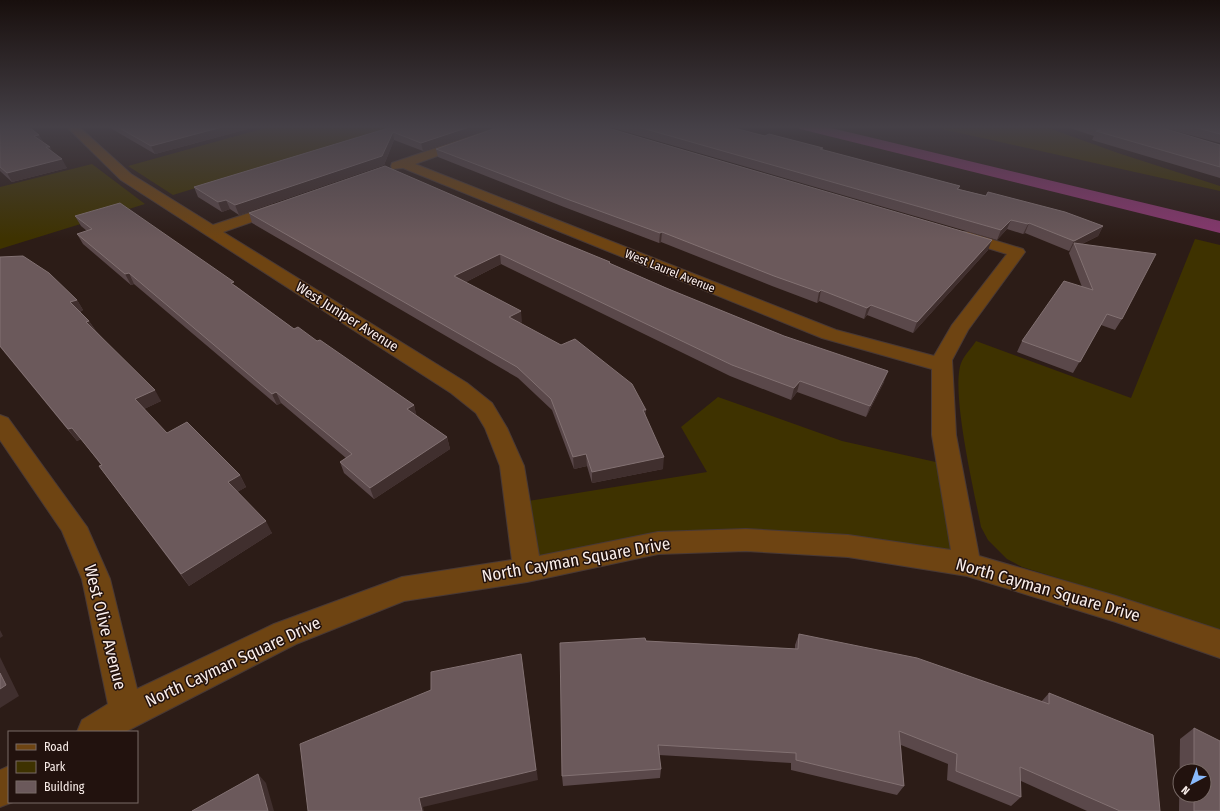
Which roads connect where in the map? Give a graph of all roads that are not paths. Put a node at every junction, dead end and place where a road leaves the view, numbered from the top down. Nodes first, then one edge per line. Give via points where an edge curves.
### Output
1 (111, 164) edge
2 (403, 164) joint
3 (381, 172) edge
4 (293, 203) edge
5 (211, 231) junction
6 (949, 232) edge
7 (942, 365) junction
8 (0, 423) edge
9 (967, 564) junction
10 (527, 570) junction
11 (1220, 644) edge
12 (126, 712) junction
13 (96, 731) edge

1 - 5 street, West Juniper Avenue
2 - 3 street
2 - 7 street, West Laurel Avenue via 829,334
4 - 5 street
5 - 10 street, West Juniper Avenue via 459,388 484,408 496,428 512,466
6 - 7 street via 1017,252 959,329 942,360
7 - 9 street via 944,435
8 - 12 street, West Olive Avenue via 74,527 96,579
9 - 10 street, North Cayman Square Drive via 848,546 746,540 658,543
9 - 11 street, North Cayman Square Drive via 1116,608
10 - 12 street, North Cayman Square Drive via 402,589 285,634
12 - 13 street, North Cayman Square Drive

